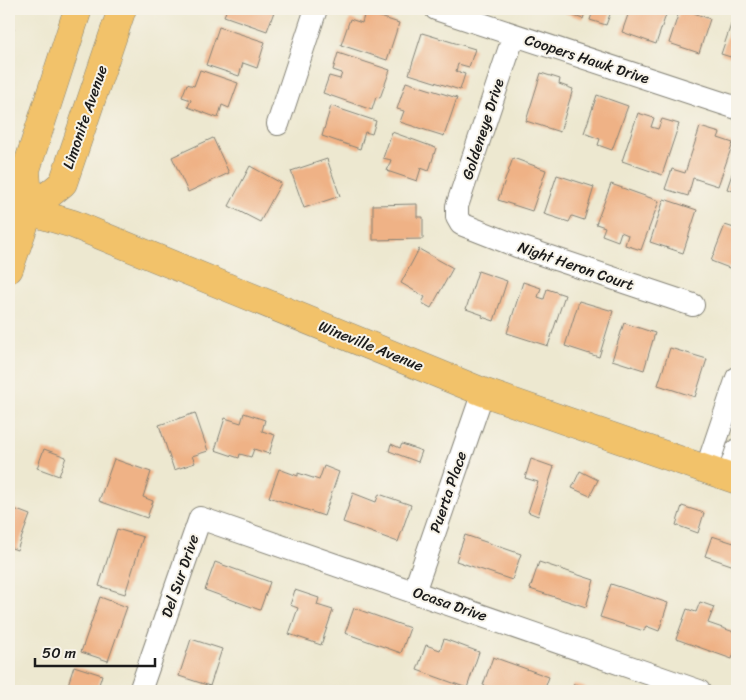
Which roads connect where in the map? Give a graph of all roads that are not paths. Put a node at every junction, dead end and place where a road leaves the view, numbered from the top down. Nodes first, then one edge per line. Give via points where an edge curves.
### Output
1 (78, 9) edge
2 (122, 9) edge
3 (316, 9) edge
4 (436, 9) edge
5 (514, 35) junction
6 (737, 108) edge
7 (278, 124) dead end
8 (19, 208) edge
9 (461, 224) joint
10 (9, 269) edge
11 (692, 305) dead end
12 (737, 378) edge
13 (482, 392) junction
14 (737, 450) edge
15 (724, 475) edge
16 (200, 518) joint
17 (414, 592) junction
18 (140, 691) edge
19 (699, 691) edge

1 - 8 main road via 26,170
2 - 8 main road, Limonite Avenue via 63,183
3 - 7 street
4 - 5 street, Coopers Hawk Drive
5 - 6 street, Coopers Hawk Drive
5 - 9 street, Goldeneye Drive via 457,206
8 - 10 main road
8 - 13 main road, Wineville Avenue via 73,224
9 - 11 street, Night Heron Court
12 - 15 street
13 - 15 main road, Wineville Avenue
13 - 17 street, Puerta Place
14 - 15 street
16 - 17 street, Ocasa Drive
16 - 18 street, Del Sur Drive
17 - 19 street, Ocasa Drive

